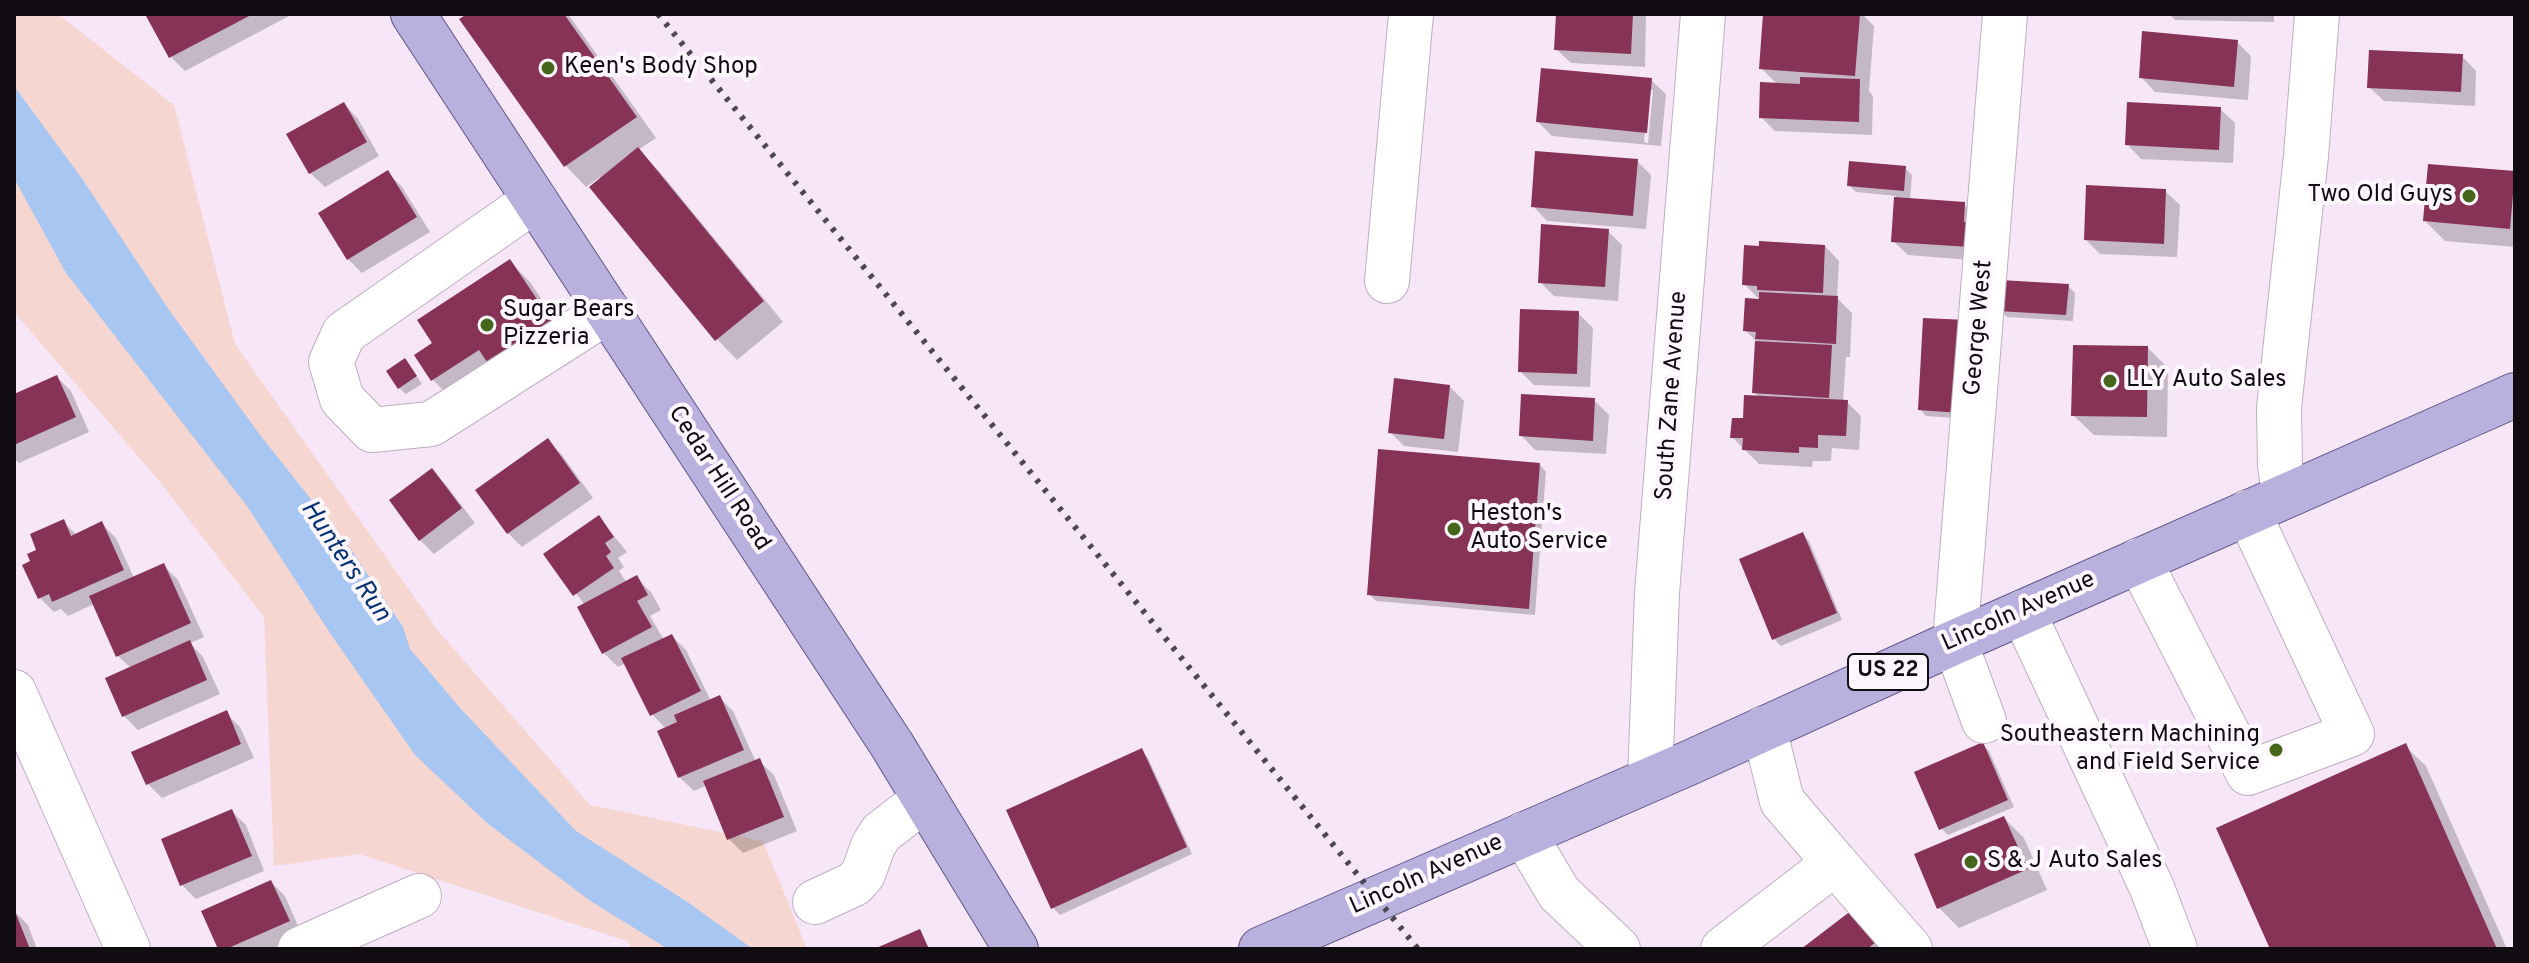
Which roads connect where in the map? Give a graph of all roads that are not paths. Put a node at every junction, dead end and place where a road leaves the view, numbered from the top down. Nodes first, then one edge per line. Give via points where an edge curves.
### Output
1 (413, 14) edge
2 (1411, 14) edge
3 (1703, 14) edge
4 (2005, 14) edge
5 (2317, 14) edge
6 (535, 200) junction
7 (1387, 281) dead end
8 (608, 311) junction
9 (2515, 395) edge
10 (2266, 504) junction
11 (2139, 560) junction
12 (2023, 612) junction
13 (1955, 642) junction
14 (14, 692) edge
15 (1984, 721) dead end
16 (1764, 728) junction
17 (1650, 779) junction
18 (925, 799) junction
19 (1524, 834) junction
20 (1835, 863) junction
21 (419, 896) dead end
22 (815, 902) dead end
23 (128, 949) edge
24 (300, 949) edge
25 (1016, 949) edge
26 (1261, 949) edge
27 (1618, 949) edge
28 (1723, 949) edge
29 (1910, 949) edge
30 (2175, 949) edge

1 - 6 main road, Cedar Hill Road
2 - 7 street
3 - 17 street, South Zane Avenue via 1657,593
4 - 13 street, George West
5 - 10 street via 2279,408 2280,465
6 - 8 main road, Cedar Hill Road
6 - 8 street via 344,333 331,362 342,399 372,430 431,424
8 - 18 main road, Cedar Hill Road
9 - 10 main road, Lincoln Avenue / US 22
10 - 11 main road, Lincoln Avenue / US 22
10 - 11 street via 2352,734 2248,773
11 - 12 main road, Lincoln Avenue / US 22
12 - 13 main road, Lincoln Avenue / US 22
12 - 30 street via 2152,888
13 - 15 street
13 - 16 main road, Lincoln Avenue / US 22
14 - 23 street
16 - 17 main road, Lincoln Avenue / US 22
16 - 20 street via 1782,801
17 - 19 main road, Lincoln Avenue / US 22
18 - 22 street via 881,833 854,884
18 - 25 main road, Cedar Hill Road
19 - 26 main road, Lincoln Avenue / US 22
19 - 27 street via 1559,893
20 - 28 street
20 - 29 street
21 - 24 street

